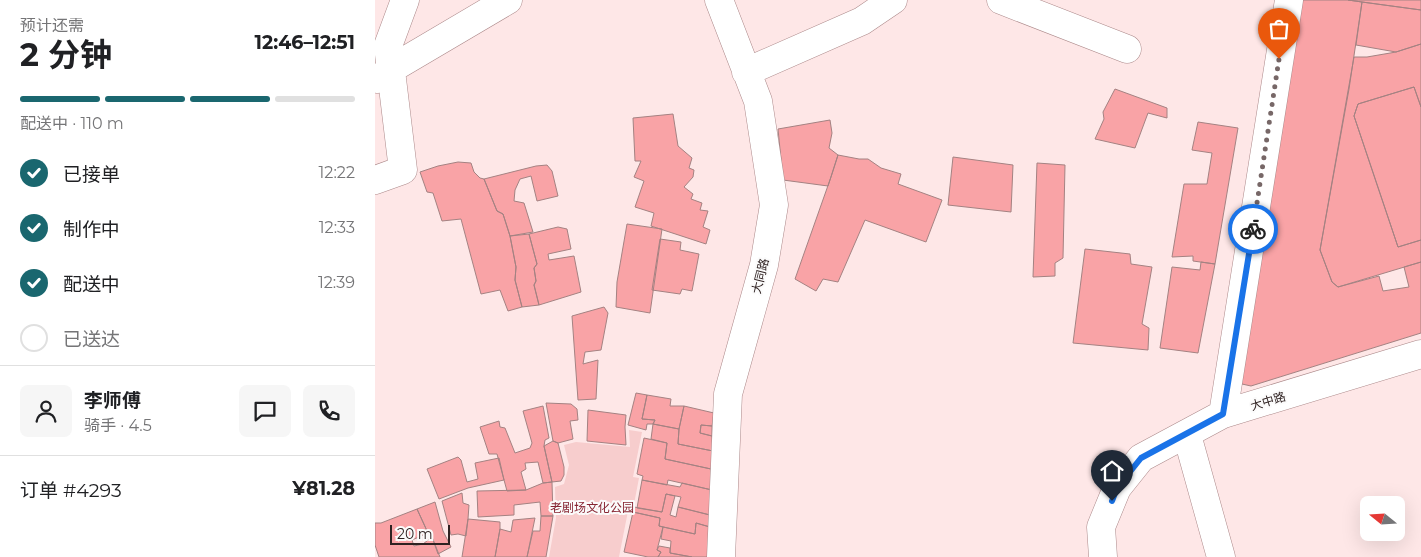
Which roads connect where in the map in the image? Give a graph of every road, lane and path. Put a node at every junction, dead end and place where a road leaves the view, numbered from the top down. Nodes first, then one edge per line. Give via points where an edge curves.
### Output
1 (405, 0) edge
2 (508, 0) edge
3 (719, 0) edge
4 (893, 0) edge
5 (1001, 0) edge
6 (1289, 0) edge
7 (1127, 49) dead end
8 (747, 72) junction
9 (383, 75) edge
10 (375, 180) edge
11 (1421, 354) edge
12 (1223, 414) junction
13 (1187, 435) junction
14 (721, 557) edge
15 (1103, 557) edge
16 (1221, 557) edge

1 - 9 street via 388,46
2 - 9 street
3 - 8 street, 大同路
4 - 8 street via 862,21
5 - 7 street
6 - 12 street
8 - 14 street, 大同路 via 758,101 774,205 764,265 728,394
9 - 10 street via 403,170
11 - 12 street, 大中路
12 - 13 street, 大中路
13 - 15 street, 大中路 via 1141,458 1117,488 1101,527
13 - 16 street

